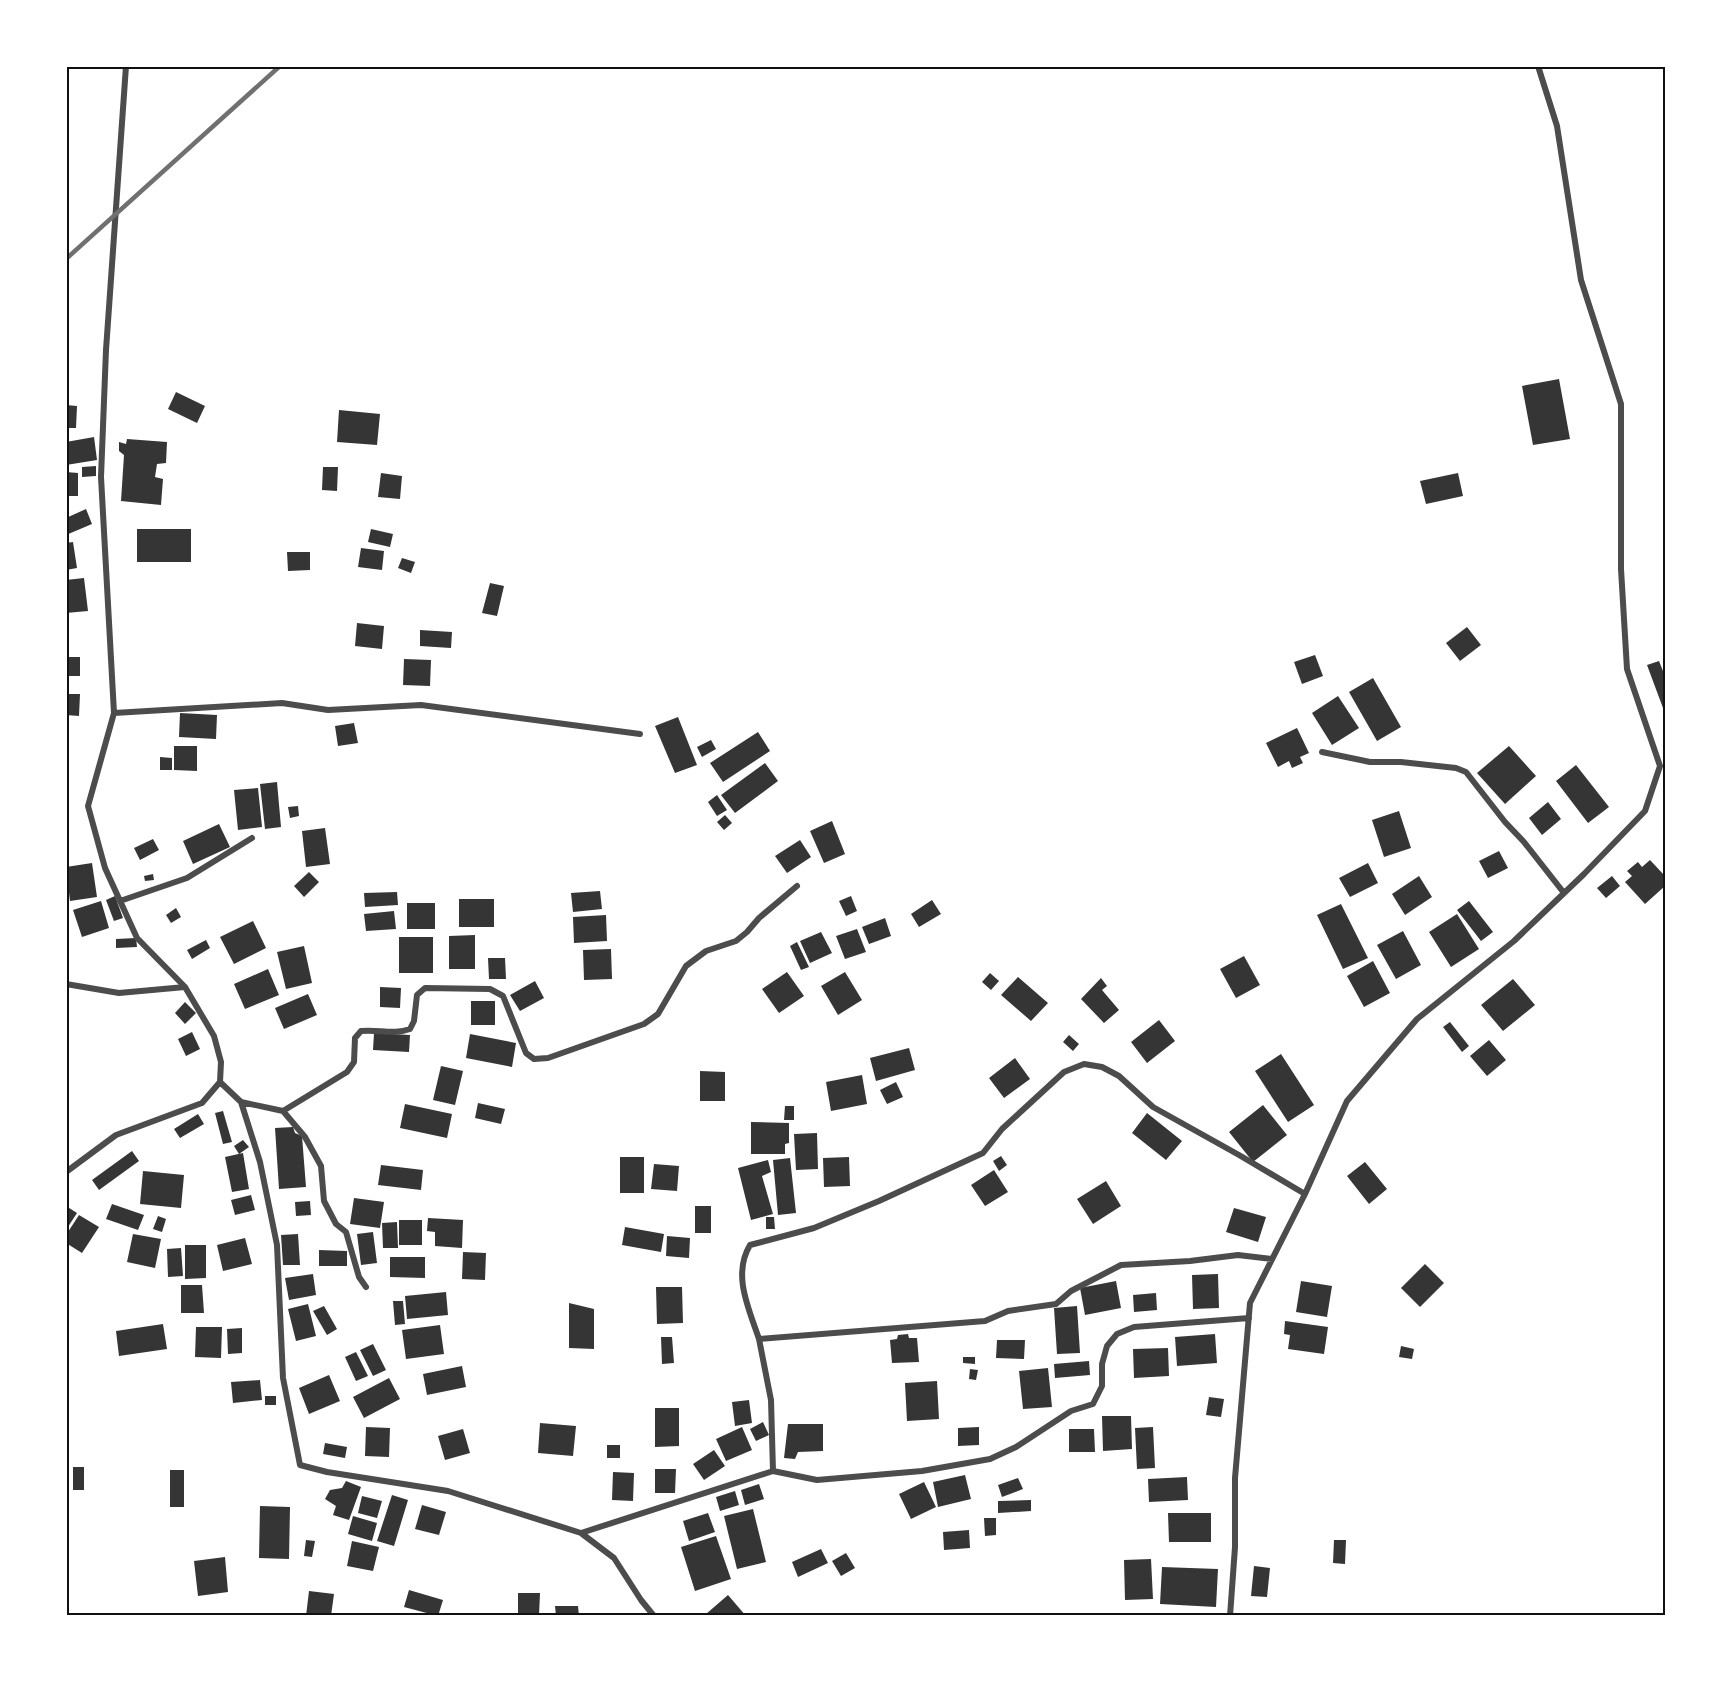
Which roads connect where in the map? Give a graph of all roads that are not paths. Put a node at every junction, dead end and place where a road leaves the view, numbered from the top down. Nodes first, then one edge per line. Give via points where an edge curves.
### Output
1 (126, 66) edge
2 (1538, 66) edge
3 (114, 713) junction
4 (640, 734) dead end
5 (1322, 752) dead end
6 (252, 838) dead end
7 (797, 886) dead end
8 (1564, 893) junction
9 (120, 901) junction
10 (66, 984) edge
11 (185, 987) junction
12 (220, 1082) junction
13 (241, 1102) junction
14 (283, 1111) junction
15 (66, 1172) edge
16 (1305, 1194) junction
17 (1272, 1259) junction
18 (366, 1287) dead end
19 (1249, 1317) junction
20 (759, 1339) junction
21 (774, 1471) junction
22 (581, 1533) junction
23 (654, 1616) edge
24 (1230, 1616) edge

1 - 3 street via 101,477
2 - 8 street via 1557,126 1581,280 1621,404 1621,570 1627,669 1660,766 1645,811
3 - 4 street via 282,703 328,710 421,705
3 - 9 street via 88,806 105,868
5 - 8 street via 1370,762 1401,762 1466,772
6 - 9 street via 187,878
7 - 14 street via 736,941 706,951 686,966 658,1014 644,1024 548,1058 534,1059 526,1053 503,996 490,989 425,988 417,995 410,1029 361,1031 355,1038 354,1062 347,1072
8 - 16 street via 1514,941 1409,1028 1347,1101
9 - 11 street via 137,938
10 - 11 street via 119,993
11 - 12 street via 214,1036 221,1062
12 - 13 street
12 - 15 street via 202,1103 116,1135
13 - 14 street
13 - 22 street via 260,1162 277,1245 283,1378 300,1465 448,1491
14 - 18 street via 305,1137 321,1166 324,1201 336,1224 346,1232 359,1277
16 - 17 street
16 - 20 street via 1153,1107 1119,1076 1084,1064 1064,1072 1002,1129 983,1153 814,1228 750,1245 741,1267 745,1296
17 - 19 street via 1250,1303
17 - 20 street via 1238,1255 1121,1265 1056,1304 1008,1311 985,1321
19 - 21 street via 1134,1328 1118,1334 1107,1346 1102,1386 1093,1404 1071,1411 1041,1433 990,1459 922,1471 817,1480
19 - 24 street via 1235,1478
20 - 21 street via 771,1400
21 - 22 street
22 - 23 street via 614,1558

